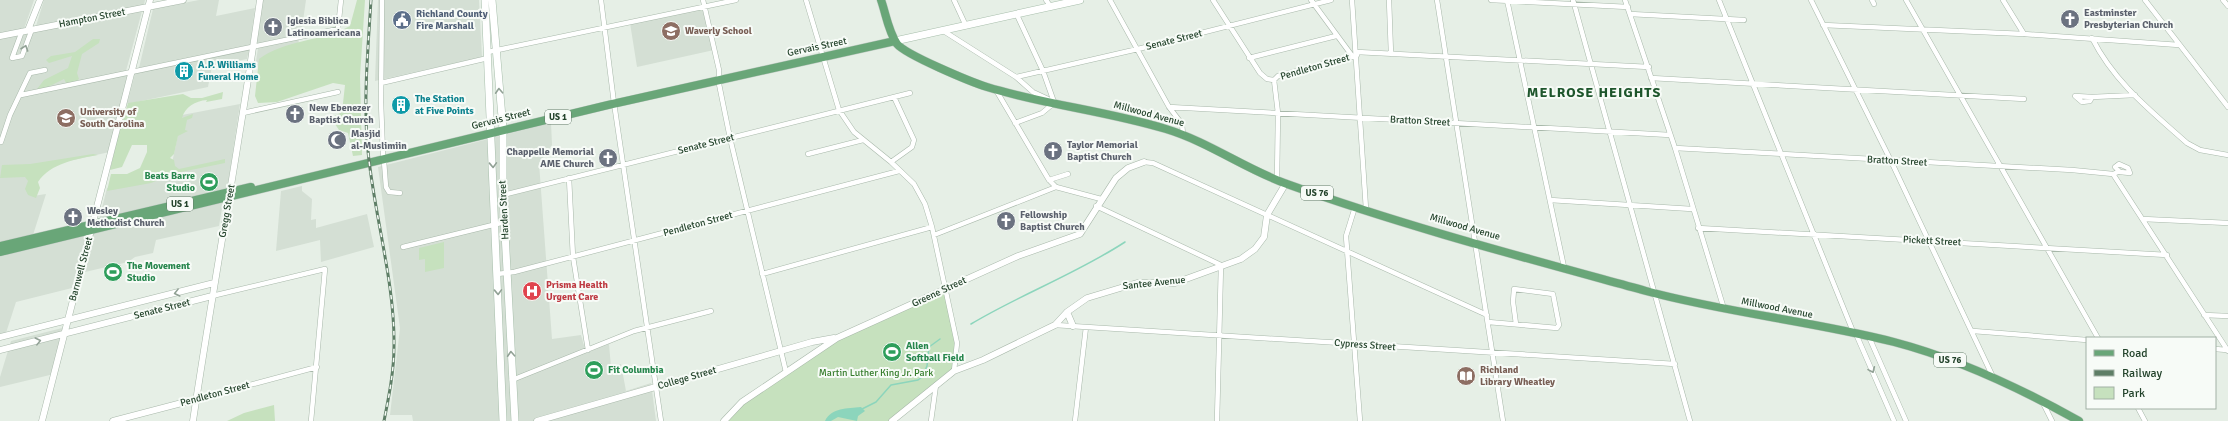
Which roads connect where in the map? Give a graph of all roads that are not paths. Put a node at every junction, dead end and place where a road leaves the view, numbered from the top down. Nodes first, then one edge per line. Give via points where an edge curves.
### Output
1 (40, 0) edge
2 (150, 0) edge
3 (183, 0) edge
4 (260, 0) edge
5 (341, 0) edge
6 (382, 0) edge
7 (485, 0) edge
8 (492, 0) edge
9 (601, 0) edge
10 (703, 0) edge
11 (736, 0) edge
12 (806, 0) edge
13 (881, 0) edge
14 (954, 0) edge
15 (1063, 0) edge
16 (1080, 0) edge
17 (1110, 0) edge
18 (1213, 0) edge
19 (1310, 0) edge
20 (1330, 0) edge
21 (1352, 0) edge
22 (1389, 0) edge
23 (1436, 0) edge
24 (1491, 0) edge
25 (1507, 0) edge
26 (1625, 0) edge
27 (1719, 0) edge
28 (1812, 0) edge
29 (1906, 0) edge
30 (2003, 0) edge
31 (2145, 0) edge
32 (2223, 0) edge
33 (1574, 2) edge
34 (1048, 4) edge
35 (1314, 5) junction
36 (2228, 6) edge
37 (148, 7) junction
38 (705, 7) junction
39 (1628, 8) junction
40 (1630, 14) junction
41 (1017, 15) junction
42 (1728, 19) junction
43 (1744, 20) dead end
44 (965, 25) junction
45 (1823, 25) junction
46 (1230, 26) junction
47 (605, 28) junction
48 (27, 30) junction
49 (942, 30) junction
50 (1924, 30) junction
51 (2024, 34) junction
52 (0, 36) edge
53 (1336, 36) junction
54 (2092, 38) junction
55 (895, 39) junction
56 (2178, 44) junction
57 (253, 47) junction
58 (1138, 49) junction
59 (497, 50) junction
60 (1391, 54) junction
61 (488, 55) junction
62 (822, 55) junction
63 (1355, 55) junction
64 (1446, 57) junction
65 (1249, 58) junction
66 (1520, 61) junction
67 (1591, 64) junction
68 (1649, 67) junction
69 (45, 70) dead end
70 (1043, 71) junction
71 (131, 72) junction
72 (718, 77) junction
73 (1016, 77) junction
74 (1651, 78) junction
75 (1274, 80) junction
76 (381, 83) junction
77 (1752, 84) junction
78 (1855, 88) junction
79 (995, 90) junction
80 (338, 92) dead end
81 (910, 93) dead end
82 (1960, 94) junction
83 (21, 95) junction
84 (2135, 95) junction
85 (894, 97) junction
86 (2092, 97) dead end
87 (2024, 99) dead end
88 (613, 101) junction
89 (1054, 102) junction
90 (1169, 107) junction
91 (2228, 107) edge
92 (839, 110) junction
93 (1277, 112) junction
94 (244, 114) junction
95 (1361, 118) junction
96 (1456, 122) junction
97 (1015, 123) junction
98 (502, 127) junction
99 (1534, 127) junction
100 (492, 130) junction
101 (1610, 131) junction
102 (1183, 134) junction
103 (1670, 135) junction
104 (730, 138) junction
105 (863, 140) junction
106 (2, 142) dead end
107 (1675, 148) junction
108 (808, 154) dead end
109 (1782, 154) junction
110 (2228, 155) edge
111 (383, 158) junction
112 (1891, 161) junction
113 (891, 162) junction
114 (1144, 162) joint
115 (624, 164) junction
116 (2001, 167) junction
117 (899, 171) junction
118 (2118, 172) dead end
119 (1068, 174) dead end
120 (2112, 174) junction
121 (570, 178) junction
122 (1049, 180) junction
123 (1277, 180) junction
124 (1286, 183) junction
125 (1056, 187) junction
126 (400, 193) dead end
127 (503, 194) junction
128 (230, 195) junction
129 (1101, 199) junction
130 (1550, 200) junction
131 (1356, 205) junction
132 (1630, 205) junction
133 (1096, 206) junction
134 (1366, 209) junction
135 (1692, 209) junction
136 (747, 210) junction
137 (1268, 215) junction
138 (2143, 219) junction
139 (505, 222) junction
140 (2228, 223) edge
141 (495, 224) junction
142 (932, 226) junction
143 (91, 228) junction
144 (1698, 228) junction
145 (1812, 234) junction
146 (934, 235) junction
147 (634, 242) junction
148 (1475, 242) junction
149 (1930, 242) junction
150 (0, 246) edge
151 (404, 247) dead end
152 (2047, 248) junction
153 (0, 252) edge
154 (1347, 252) junction
155 (2167, 255) junction
156 (573, 257) junction
157 (1221, 265) junction
158 (1564, 267) junction
159 (497, 274) junction
160 (507, 274) junction
161 (762, 274) junction
162 (214, 283) junction
163 (945, 290) junction
164 (1653, 293) junction
165 (212, 296) junction
166 (1724, 309) junction
167 (711, 311) dead end
168 (1067, 312) junction
169 (2204, 315) junction
170 (1486, 316) junction
171 (2228, 316) edge
172 (67, 320) junction
173 (1488, 322) junction
174 (1516, 324) junction
175 (1055, 325) junction
176 (1073, 326) junction
177 (647, 327) junction
178 (1086, 327) junction
179 (1972, 331) junction
180 (64, 334) junction
181 (1855, 334) junction
182 (1219, 335) junction
183 (0, 337) edge
184 (1869, 337) junction
185 (2097, 337) edge
186 (837, 338) junction
187 (2086, 340) edge
188 (1354, 344) junction
189 (2216, 349) edge
190 (0, 350) edge
191 (588, 350) junction
192 (2228, 350) edge
193 (781, 351) junction
194 (1492, 352) junction
195 (1675, 364) junction
196 (317, 367) junction
197 (954, 371) junction
198 (786, 372) junction
199 (1993, 377) junction
200 (512, 380) junction
201 (936, 384) junction
202 (656, 387) junction
203 (197, 399) junction
204 (2041, 400) junction
205 (2139, 409) edge
206 (42, 421) edge
207 (113, 421) edge
208 (193, 421) edge
209 (311, 421) edge
210 (503, 421) edge
211 (515, 421) edge
212 (537, 421) edge
213 (661, 421) edge
214 (724, 421) edge
215 (892, 421) edge
216 (931, 421) edge
217 (1075, 421) edge
218 (1217, 421) edge
219 (1360, 421) edge
220 (1503, 421) edge
221 (1690, 421) edge
222 (1894, 421) edge
223 (1906, 421) edge
224 (2052, 421) edge
225 (2079, 421) edge
226 (2145, 421) edge

1 - 48 street
2 - 37 street, Barnwell Street
3 - 37 street, Hampton Street
4 - 57 street, Gregg Street
5 - 57 street via 338,29
6 - 76 street
7 - 61 main road, Harden Street
8 - 59 main road, Harden Street
9 - 47 street
10 - 38 street
11 - 38 street
12 - 62 street
13 - 55 main road
14 - 44 street
15 - 34 main road, Gervais Street
16 - 34 main road, Gervais Street
17 - 58 street
18 - 46 street
19 - 35 street
20 - 35 street, Senate Street
21 - 63 street
22 - 60 street
23 - 64 street
24 - 25 street
25 - 33 street
25 - 66 street
26 - 39 street
27 - 42 street
28 - 45 street
29 - 50 street
30 - 51 street
31 - 56 street
32 - 36 street
33 - 39 street
33 - 67 street
34 - 41 main road, Gervais Street
34 - 44 main road, Gervais Street
35 - 46 street, Senate Street
35 - 53 street
37 - 48 street, Hampton Street
37 - 71 street, Barnwell Street
38 - 47 street
38 - 72 street
39 - 40 street
40 - 42 street
40 - 68 street
41 - 44 main road, Gervais Street
41 - 70 street
42 - 43 street
42 - 77 street
44 - 49 main road, Gervais Street
45 - 50 street
45 - 78 street
46 - 58 street, Senate Street
46 - 65 street
47 - 59 street
47 - 88 street
48 -> 48 street via 12,58 22,56
48 - 52 street, Hampton Street
49 - 55 main road, Gervais Street
49 - 73 street
50 - 51 street
50 - 82 street
51 - 54 street
53 - 63 street
53 - 65 street
54 - 56 street
54 - 84 street via 2110,70
55 - 62 main road, Gervais Street / US 1
55 - 79 main road, Millwood Avenue / US 76 via 902,48
56 - 91 street
57 - 71 street
57 - 94 street, Gregg Street
58 - 70 street, Senate Street
58 - 90 street
59 - 61 street
98 -> 59 main road, Harden Street
60 - 63 street, Pendleton Street
60 - 64 street, Pendleton Street
61 - 76 street
61 - 100 main road, Harden Street
62 - 72 main road, Gervais Street / US 1
62 - 92 street
63 - 75 street, Pendleton Street via 1278,76
63 - 95 street
64 - 66 street, Pendleton Street
64 - 96 street
65 - 75 street via 1260,73 1267,79
66 - 67 street, Pendleton Street
66 - 99 street
67 - 68 street, Pendleton Street
67 - 101 street
68 - 74 street
69 - 83 street via 30,73
70 - 73 street, Senate Street
70 - 89 street
71 - 83 street
71 - 143 street, Barnwell Street
72 - 88 main road, Gervais Street / US 1
72 - 104 street
73 - 89 street via 1032,92
74 - 77 street
74 - 103 street
75 - 93 street
76 - 111 street
77 - 78 street
77 - 109 street
78 - 82 street
78 - 112 street
79 - 89 main road, Millwood Avenue / US 76
79 - 97 street
80 - 94 street
81 - 85 street, Senate Street
82 - 87 street
82 - 116 street
83 - 106 street via 12,111
84 - 86 street
84 - 110 street via 2187,143 2200,150
85 - 92 street, Senate Street
85 - 113 street via 914,140 912,147
88 - 98 main road, Gervais Street / US 1
88 - 115 street
89 - 97 street via 1042,113
89 - 102 main road, Millwood Avenue / US 76
90 - 93 street, Bratton Street
90 - 102 street via 1182,124
92 - 104 street, Senate Street
92 - 105 street via 854,132
93 - 95 street, Bratton Street
93 - 123 street
94 - 128 street, Gregg Street
95 - 96 street, Bratton Street
95 - 134 street
96 - 99 street, Bratton Street
96 - 148 street
97 - 122 street
98 - 100 main road, Gervais Street
98 - 127 main road, Harden Street
99 - 101 street, Bratton Street
99 - 130 street
100 - 111 main road, Gervais Street
100 -> 141 main road, Harden Street
101 - 103 street, Bratton Street
101 - 132 street
102 - 123 main road, Millwood Avenue / US 76
103 - 107 street
104 - 115 street, Senate Street
104 - 136 street
105 - 108 street
105 - 113 street
107 - 109 street, Bratton Street
107 - 135 street
109 - 112 street, Bratton Street
109 - 145 street
111 - 126 street via 386,187 389,192
111 - 128 main road, Gervais Street / US 1
112 - 116 street, Bratton Street
112 - 149 street
113 - 117 street
114 - 129 street, Greene Street via 1128,168 1116,178
114 - 137 street via 1153,163
115 - 121 street, Senate Street
115 - 147 street
116 - 120 street, Bratton Street
116 - 152 street
117 - 136 street, Pendleton Street
117 - 142 street via 914,184 925,204
118 - 120 street, Bratton Street
119 - 122 street
120 - 138 street
121 - 127 street, Senate Street
121 - 156 street
122 - 125 street
123 - 124 main road, Millwood Avenue / US 76
124 - 131 main road, Millwood Avenue / US 76
124 - 137 street, Santee Avenue
125 - 129 street
125 - 146 street
127 - 139 main road, Harden Street
128 - 143 main road, Gervais Street / US 1
128 - 162 street, Gregg Street
129 - 133 street, Greene Street
130 - 132 street
130 - 158 street
131 - 134 main road, Millwood Avenue / US 76
131 - 154 street via 1346,236
132 - 135 street
132 - 164 street
133 - 157 street
133 - 163 street, Greene Street via 1080,234 1018,256
134 - 148 main road, Millwood Avenue / US 76
135 - 144 street
136 - 147 street, Pendleton Street
136 - 161 street
137 - 154 street
137 - 157 street, Santee Avenue via 1264,237 1255,249 1241,259
138 - 140 street
138 - 155 street
139 - 141 street
139 - 160 main road, Harden Street
141 - 151 street
141 - 159 main road, Harden Street
142 - 146 street
142 - 161 street
143 - 150 main road, Gervais Street / US 1
143 - 153 main road, Gervais Street
143 - 172 street, Barnwell Street
144 - 145 street, Pickett Street
144 - 166 street
145 - 149 street, Pickett Street
145 - 181 street
146 - 163 street
147 - 156 street, Pendleton Street
147 - 177 street
148 - 158 main road, Millwood Avenue / US 76
148 - 170 street
149 - 152 street, Pickett Street
149 - 179 street
152 - 155 street, Pickett Street
152 - 185 street
154 - 170 street
154 - 188 street
155 - 169 street
156 - 160 street, Pendleton Street
156 - 191 street
157 - 168 street, Santee Avenue via 1190,279 1118,287 1087,298
157 - 182 street
158 - 164 main road, Millwood Avenue / US 76
159 - 160 street, Pendleton Street
159 -> 210 main road, Harden Street
200 -> 160 main road, Harden Street
161 - 193 street
162 - 165 street, Gregg Street
162 -> 172 street, Senate Street
163 - 186 street, Greene Street
163 - 197 street via 957,344
164 - 166 main road, Millwood Avenue / US 76
164 - 195 street
165 - 180 street, Senate Street
165 - 196 street, Senate Street via 325,268
165 - 203 street, Gregg Street
166 - 181 main road, Millwood Avenue / US 76
167 - 177 street via 660,326
168 - 175 street, Santee Avenue
168 - 176 street
169 - 171 street
169 - 192 street
170 - 173 street
172 - 180 street, Barnwell Street
172 - 183 street, Senate Street
173 - 174 street
173 - 194 street
174 - 174 street via 1557,328 1560,326 1553,294 1514,289
175 - 176 street, Cypress Street
175 - 197 street, Santee Avenue via 983,360
176 - 178 street, Cypress Street
177 - 191 street
177 - 202 street
178 - 182 street, Cypress Street
178 - 217 street
179 - 187 street
179 - 199 street
190 -> 180 street, Senate Street
180 - 206 street, Barnwell Street
181 - 184 main road, Millwood Avenue / US 76
181 -> 222 street
182 - 188 street, Cypress Street
182 - 218 street
184 - 199 main road, Millwood Avenue / US 76 via 1945,358
184 - 223 street
186 - 193 street, College Street
186 - 198 street, Greene Street
188 - 194 street, Cypress Street
188 - 219 street
189 - 192 street
191 - 200 street
193 - 198 street
193 - 202 street, College Street
194 - 195 street, Cypress Street
194 - 220 street
195 - 221 street
196 - 203 street, Pendleton Street
196 - 209 street
197 - 201 street, Santee Avenue
198 - 214 street, Greene Street via 742,402
199 - 204 main road, Millwood Avenue / US 76
200 - 211 main road, Harden Street
201 - 215 street, Santee Avenue
201 - 216 street
202 - 212 street, College Street
202 - 213 street
203 - 207 street, Pendleton Street
203 - 208 street, Gregg Street
204 - 224 street
204 - 225 main road, Millwood Avenue / US 76
205 - 226 street

